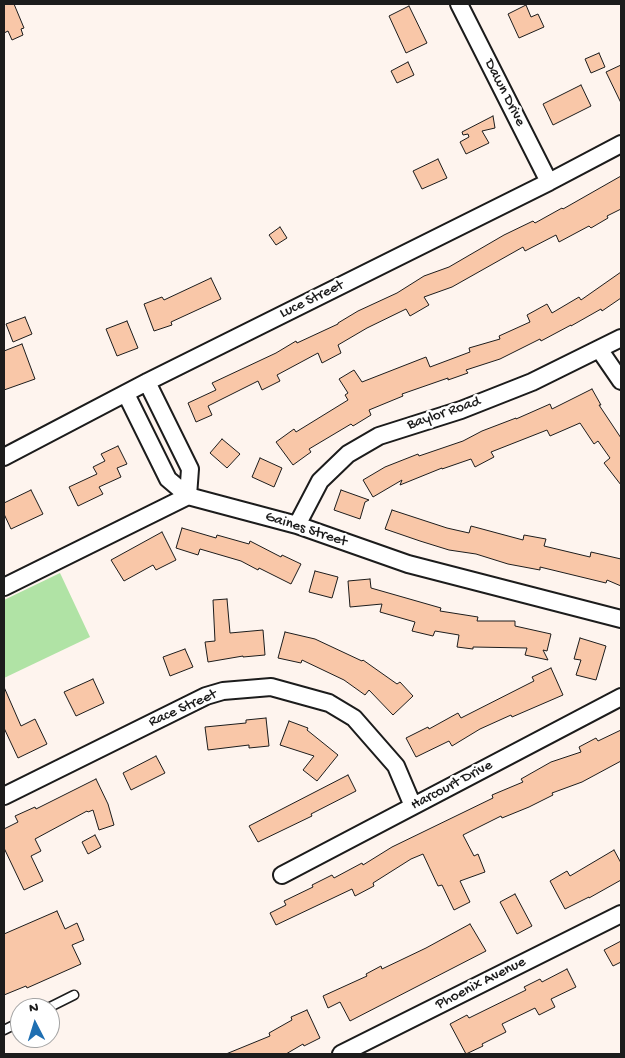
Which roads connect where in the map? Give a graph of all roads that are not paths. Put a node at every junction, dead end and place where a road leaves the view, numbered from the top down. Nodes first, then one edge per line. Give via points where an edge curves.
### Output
1 (459, 4) edge
2 (621, 144) edge
3 (549, 182) junction
4 (621, 338) edge
5 (600, 349) junction
6 (621, 381) edge
7 (148, 382) junction
8 (126, 394) junction
9 (4, 457) edge
10 (188, 496) junction
11 (297, 525) junction
12 (4, 587) edge
13 (621, 619) edge
14 (621, 697) edge
15 (4, 796) edge
16 (413, 806) junction
17 (282, 875) dead end
18 (621, 914) edge
19 (74, 995) dead end
20 (60, 1002) edge
21 (341, 1054) edge

1 - 3 street, Dawn Drive
2 - 3 street, Luce Street
3 - 7 street, Luce Street
4 - 5 street, Baylor Road
5 - 6 street
5 - 11 street, Baylor Road via 532,382 461,410 379,436 348,454 320,481
7 - 8 street, Luce Street
7 - 10 street via 190,469
8 - 9 street, Luce Street
8 - 10 street via 168,479
10 - 11 street, Gaines Street
10 - 12 street
11 - 13 street, Gaines Street via 408,564
14 - 16 street, Harcourt Drive
15 - 16 street, Race Street via 206,696 223,691 271,687 329,703 354,718 396,766
16 - 17 street, Harcourt Drive
18 - 21 street, Phoenix Avenue
19 - 20 lane

